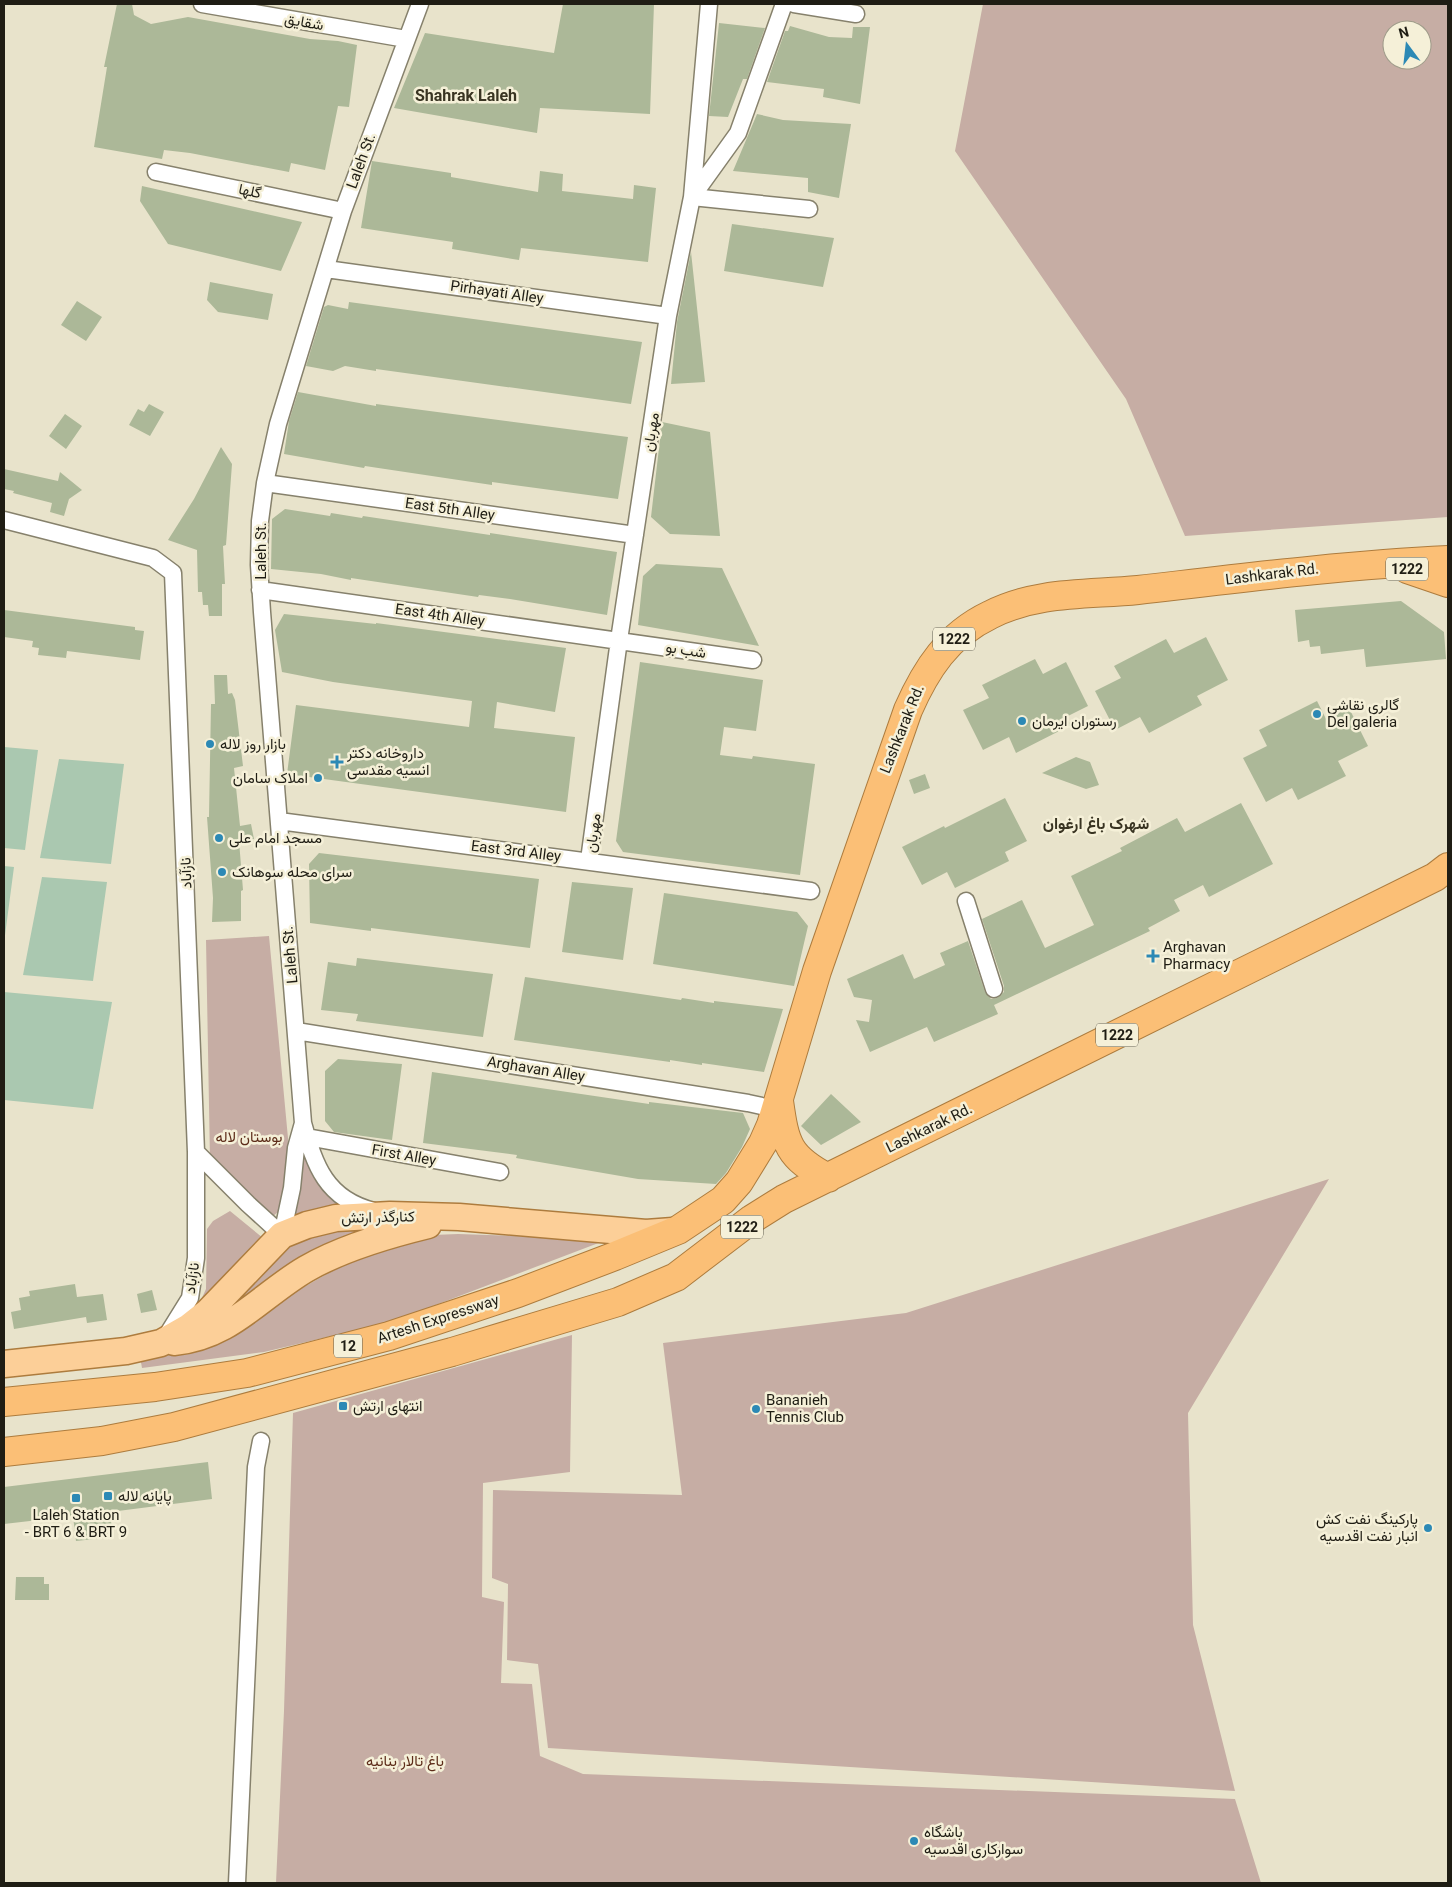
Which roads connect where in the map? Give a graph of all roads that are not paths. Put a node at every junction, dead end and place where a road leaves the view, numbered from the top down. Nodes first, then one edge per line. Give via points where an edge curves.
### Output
1 (202, 4) edge
2 (420, 4) edge
3 (709, 4) edge
4 (784, 4) edge
5 (794, 4) edge
6 (856, 14) dead end
7 (406, 40) junction
8 (156, 172) dead end
9 (692, 197) junction
10 (809, 209) dead end
11 (343, 211) junction
12 (326, 268) junction
13 (668, 316) junction
14 (265, 482) junction
15 (4, 520) edge
16 (635, 535) junction
17 (1448, 560) edge
18 (1364, 564) junction
19 (1448, 583) edge
20 (260, 590) junction
21 (619, 640) junction
22 (752, 660) dead end
23 (279, 821) junction
24 (589, 860) junction
25 (1448, 867) edge
26 (811, 891) dead end
27 (966, 901) dead end
28 (994, 988) dead end
29 (296, 1031) junction
30 (777, 1103) junction
31 (305, 1130) junction
32 (196, 1152) junction
33 (500, 1172) dead end
34 (828, 1178) junction
35 (390, 1215) junction
36 (460, 1217) junction
37 (678, 1230) junction
38 (282, 1235) junction
39 (703, 1258) junction
40 (161, 1344) junction
41 (4, 1364) edge
42 (4, 1402) edge
43 (261, 1441) dead end
44 (4, 1452) edge
45 (237, 1883) edge

1 - 7 street, شقایق
2 - 7 street, Laleh St.
3 - 9 street, مهربان
4 - 9 street via 738,133
5 - 6 street
7 - 11 street, Laleh St.
8 - 11 street, گلها
9 - 10 street
9 - 13 street, مهربان
11 - 12 street, Laleh St.
12 - 13 street, Pirhayati Alley
12 - 14 street, Laleh St. via 286,395
13 - 16 street, مهربان
14 - 16 street, East 5th Alley
14 - 20 street, Laleh St. via 259,543
15 - 32 street, نازآباد via 153,558 173,573
16 - 21 street, مهربان
17 - 18 highway, Lashkarak Rd. / 1222
18 - 19 highway, 1222 via 1411,570
18 - 30 highway, Lashkarak Rd. / 1222 via 1145,589 1042,597 990,615 949,644 926,671 908,710 816,971
20 - 21 street, East 4th Alley
20 - 23 street, Laleh St.
21 - 22 street, شب بو
21 - 24 street, مهربان
23 - 24 street, East 3rd Alley
23 - 29 street, Laleh St.
24 - 26 street, East 3rd Alley
25 - 34 highway, Lashkarak Rd. / 1222 via 1435,877
27 - 28 street
29 - 30 street, Arghavan Alley via 748,1103
29 - 31 street, Laleh St.
30 - 34 highway, 1222 via 792,1149 805,1166
30 - 37 highway, 1222 via 763,1143 739,1182 722,1200
31 - 33 street, First Alley
31 - 35 street, Laleh St. via 316,1163 331,1188 344,1200 359,1207
31 - 38 street, Laleh St. via 296,1148
32 - 38 street
32 - 40 street, نازآباد via 194,1286 184,1311
34 - 39 highway, Lashkarak Rd. / 1222 via 752,1219
35 - 36 main road, کنارگذر ارتش
35 - 38 main road, کنارگذر ارتش via 336,1218
36 - 37 main road, کنارگذر ارتش via 646,1233
36 - 40 main road via 400,1232 335,1255 292,1278 211,1335
37 - 39 highway
37 - 42 highway, Artesh Expressway / 12 via 518,1293 389,1336 246,1373 156,1387
38 - 40 main road, کنارگذر ارتش via 208,1312
39 - 44 highway, 12 via 676,1277 618,1302 315,1391 143,1434
40 - 41 main road, کنارگذر ارتش via 126,1351
43 - 45 street via 256,1467 247,1624

